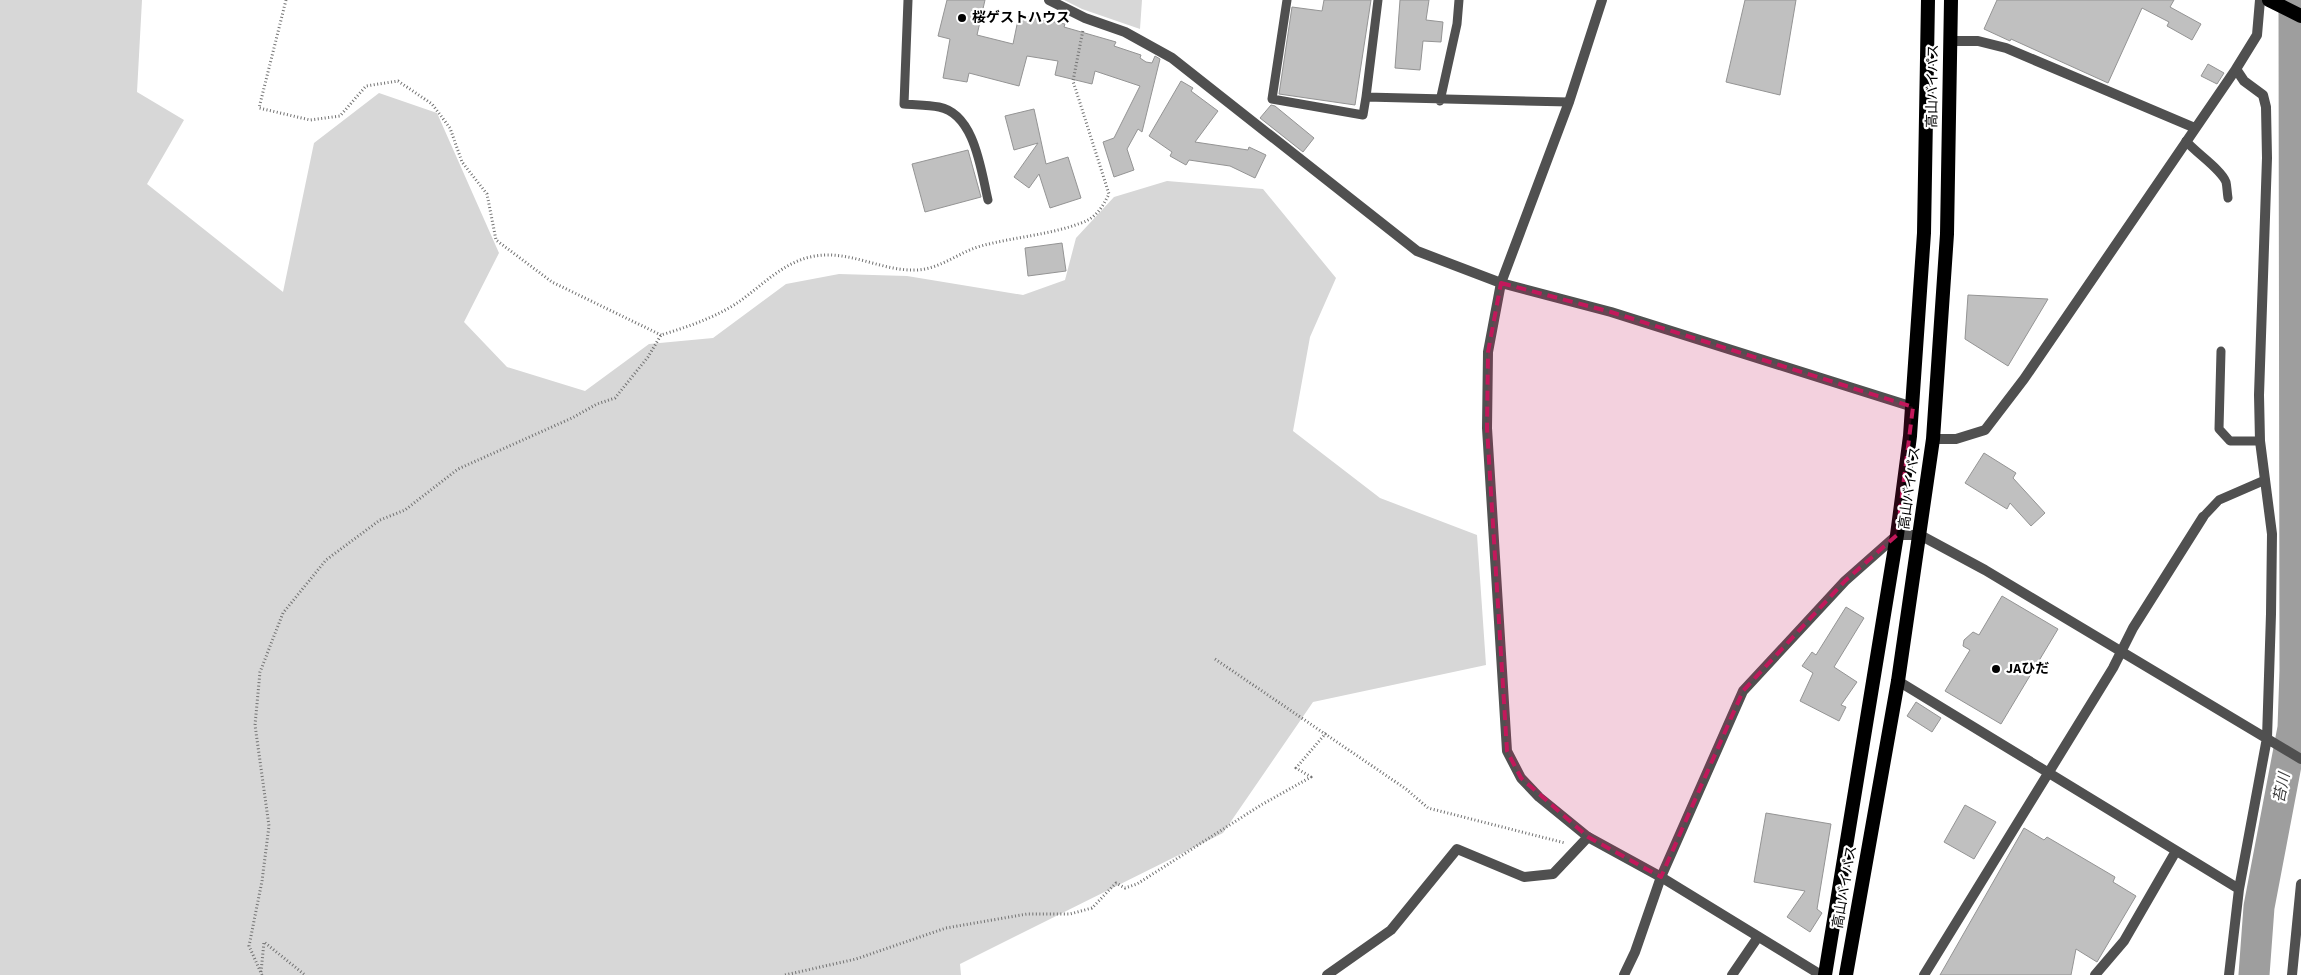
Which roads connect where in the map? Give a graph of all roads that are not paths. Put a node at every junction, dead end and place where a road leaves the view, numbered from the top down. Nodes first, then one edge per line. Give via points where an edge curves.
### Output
1 (908, 0) edge
2 (1049, 0) edge
3 (1287, 0) edge
4 (1378, 0) edge
5 (1459, 0) edge
6 (1602, 0) edge
7 (1928, 0) edge
8 (1951, 0) edge
9 (2267, 0) edge
10 (2301, 16) edge
11 (1950, 41) junction
12 (2236, 69) junction
13 (1366, 97) junction
14 (1440, 101) junction
15 (1569, 102) junction
16 (2195, 128) junction
17 (2186, 141) junction
18 (2228, 198) dead end
19 (988, 200) dead end
20 (1502, 283) junction
21 (2221, 351) dead end
22 (1913, 406) junction
23 (1933, 439) junction
24 (2260, 441) junction
25 (2265, 480) junction
26 (2203, 517) joint
27 (1897, 535) junction
28 (1920, 535) junction
29 (2122, 650) junction
30 (1898, 681) junction
31 (2270, 740) junction
32 (2301, 759) edge
33 (2050, 772) junction
34 (1588, 837) junction
35 (2176, 851) junction
36 (1661, 877) junction
37 (2301, 884) edge
38 (2239, 889) junction
39 (1758, 937) junction
40 (1327, 975) edge
41 (1624, 975) edge
42 (1732, 975) edge
43 (1823, 975) edge
44 (1846, 975) edge
45 (1924, 975) edge
46 (2095, 975) edge
47 (2229, 975) edge
48 (2292, 975) edge

1 - 19 lane via 904,104 941,107 954,114 975,144
2 - 20 street via 1085,18 1125,32 1172,58 1417,251
3 - 13 lane via 1272,99 1363,115
4 - 13 lane
5 - 14 lane via 1458,24
6 - 15 street
7 - 22 highway, 高山バイパス via 1924,233
8 - 11 highway, 高山バイパス
9 - 10 highway
9 - 12 street via 2258,35
11 - 16 street via 1978,41 2006,48
11 - 23 highway, 高山バイパス via 1947,234
12 - 16 street
12 - 24 street via 2244,81 2263,95 2266,107
13 - 14 lane
14 - 15 lane
15 - 20 street
16 - 17 street
17 - 18 lane via 2223,175
17 - 23 street via 2024,379 1985,430 1956,439
20 - 22 street via 1611,312
20 - 34 street via 1488,352 1488,428 1507,751 1521,778
21 - 24 lane via 2219,430 2230,441
22 - 27 highway, 高山バイパス
23 - 28 highway, 高山バイパス
24 - 25 street
25 - 26 lane via 2219,500
25 - 31 street via 2272,534
26 - 29 street
27 - 28 street
27 - 36 street via 1845,581 1743,691
27 - 43 highway, 高山バイパス
28 - 29 street
28 - 30 highway, 高山バイパス
29 - 31 street
29 - 33 street
30 - 33 street
30 - 44 highway, 高山バイパス
31 - 32 street
31 - 38 street
33 - 35 street
33 - 45 street
34 - 36 street
34 - 40 street via 1553,874 1524,877 1457,849 1391,930
35 - 38 street
35 - 46 street via 2124,941
36 - 39 street
36 - 41 street
37 - 48 street
38 - 47 street
39 - 42 street
39 - 43 street

